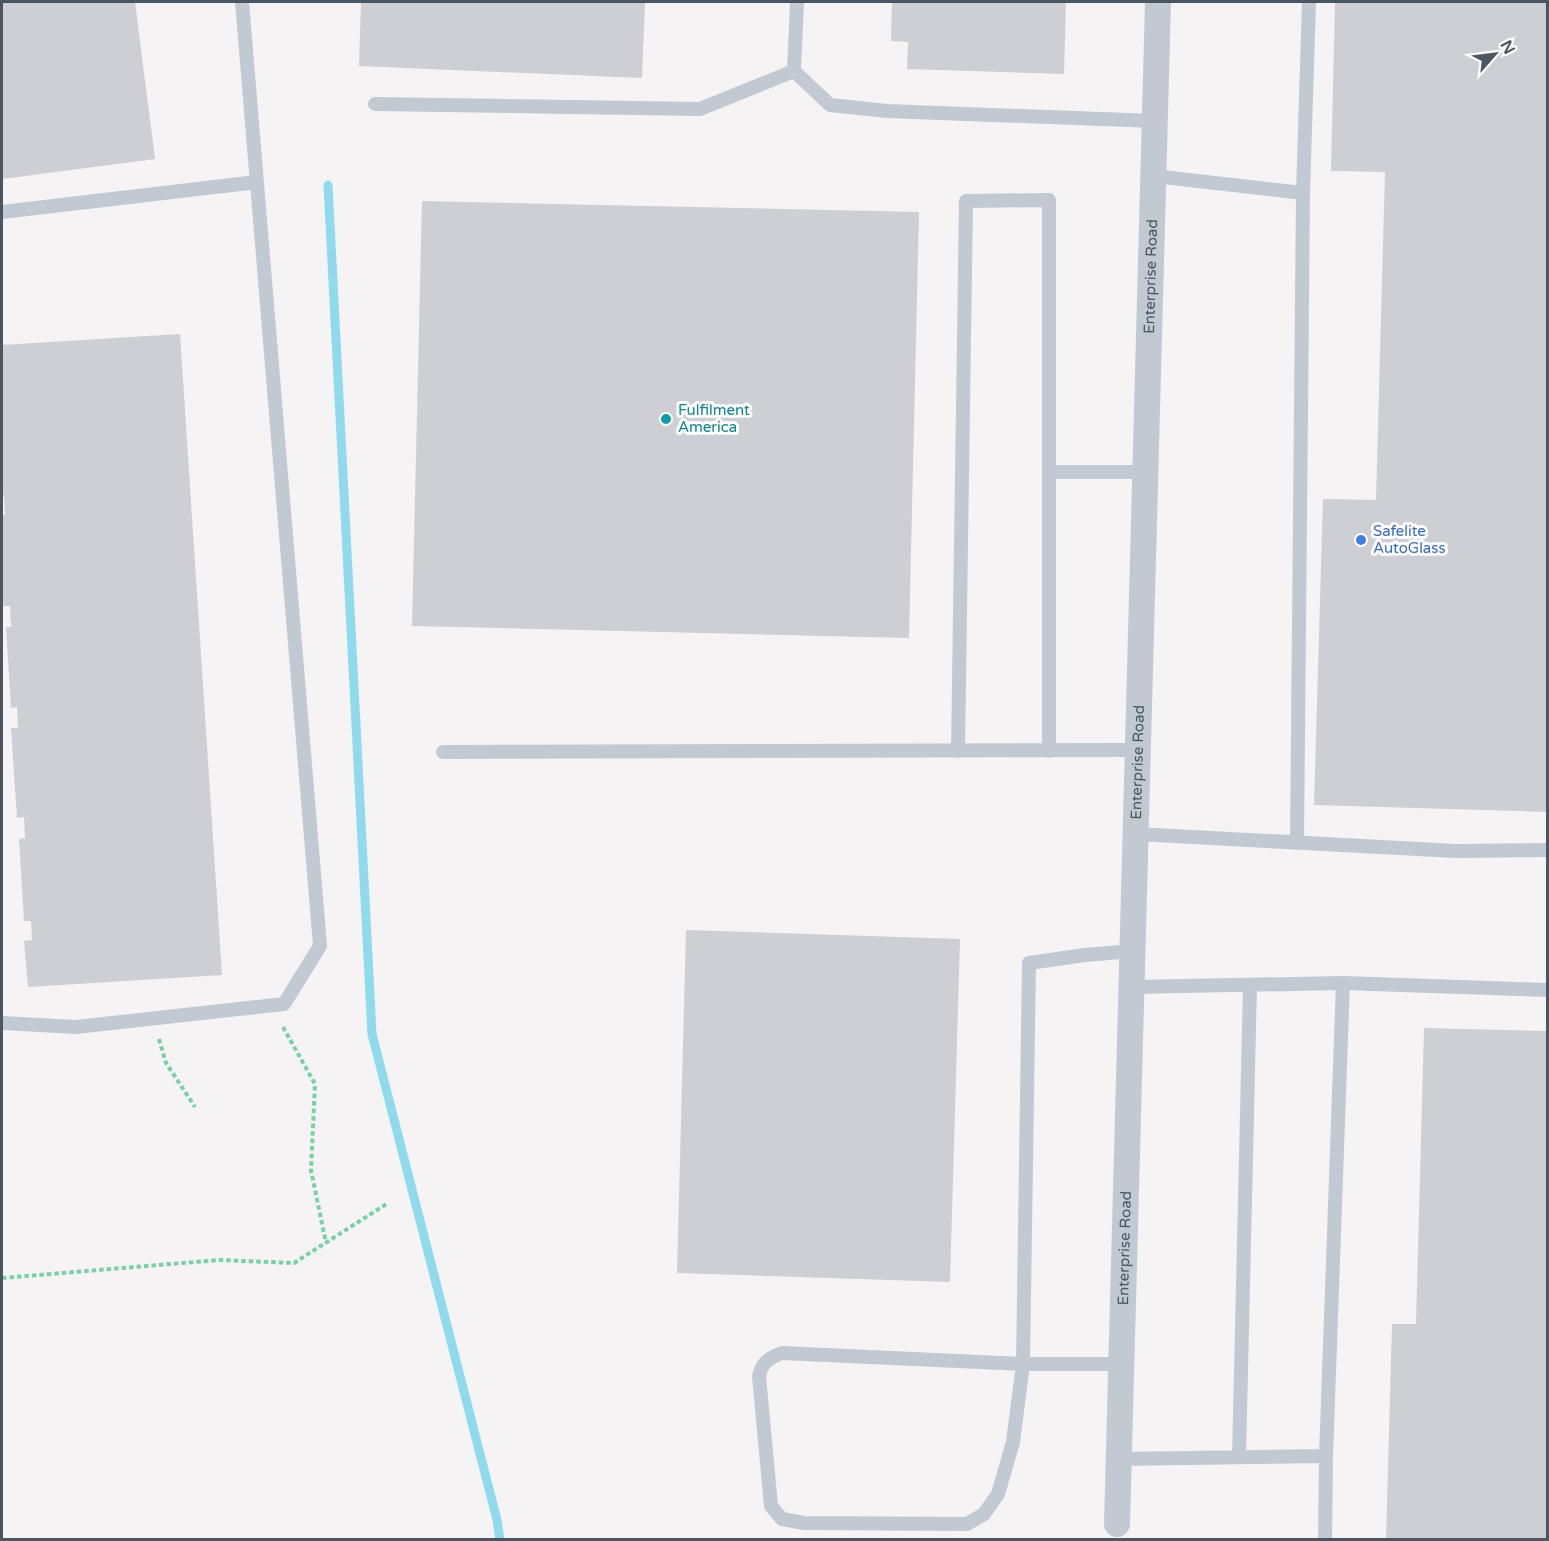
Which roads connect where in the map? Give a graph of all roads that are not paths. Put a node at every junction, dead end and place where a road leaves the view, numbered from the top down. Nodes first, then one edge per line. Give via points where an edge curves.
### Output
1 (242, 2) edge
2 (797, 2) edge
3 (1158, 2) edge
4 (1309, 2) edge
5 (794, 71) junction
6 (375, 104) dead end
7 (1155, 121) junction
8 (1154, 176) junction
9 (257, 182) junction
10 (1303, 194) junction
11 (2, 212) edge
12 (1049, 472) junction
13 (1145, 472) junction
14 (1138, 750) junction
15 (958, 751) junction
16 (1050, 751) junction
17 (443, 752) dead end
18 (1136, 834) junction
19 (1297, 842) junction
20 (1548, 850) edge
21 (1133, 951) junction
22 (1343, 983) junction
23 (1250, 985) junction
24 (1132, 987) junction
25 (1548, 990) edge
26 (2, 1023) edge
27 (1023, 1364) junction
28 (1121, 1364) junction
29 (1326, 1456) junction
30 (1239, 1458) junction
31 (1119, 1459) junction
32 (1117, 1524) dead end
33 (1325, 1539) edge

1 - 9 lane
2 - 5 lane
3 - 7 street, Enterprise Road
4 - 10 lane
5 - 6 lane via 700,109
5 - 7 lane via 830,105 886,111
7 - 8 street, Enterprise Road
8 - 10 lane
8 - 13 street, Enterprise Road
9 - 11 lane
9 - 26 lane via 320,946 284,1004 76,1027
10 - 19 lane
12 - 13 lane
12 - 15 lane via 1049,200 966,201
12 - 16 lane
13 - 14 street, Enterprise Road
14 - 16 lane
14 - 18 street, Enterprise Road
15 - 16 lane
15 - 17 lane
18 - 19 lane
18 - 21 street, Enterprise Road
19 - 20 lane
21 - 24 street, Enterprise Road
21 - 27 lane via 1029,963
22 - 23 lane
22 - 25 lane
22 - 29 lane
23 - 24 lane
23 - 30 lane
24 - 28 street, Enterprise Road
27 - 27 lane via 782,1353 771,1357 762,1365 759,1377 771,1506 782,1518 804,1523 968,1524 984,1514 998,1494 1013,1442
27 - 28 lane
28 - 31 street, Enterprise Road
29 - 30 lane
29 - 33 lane
30 - 31 lane
31 - 32 street, Enterprise Road

